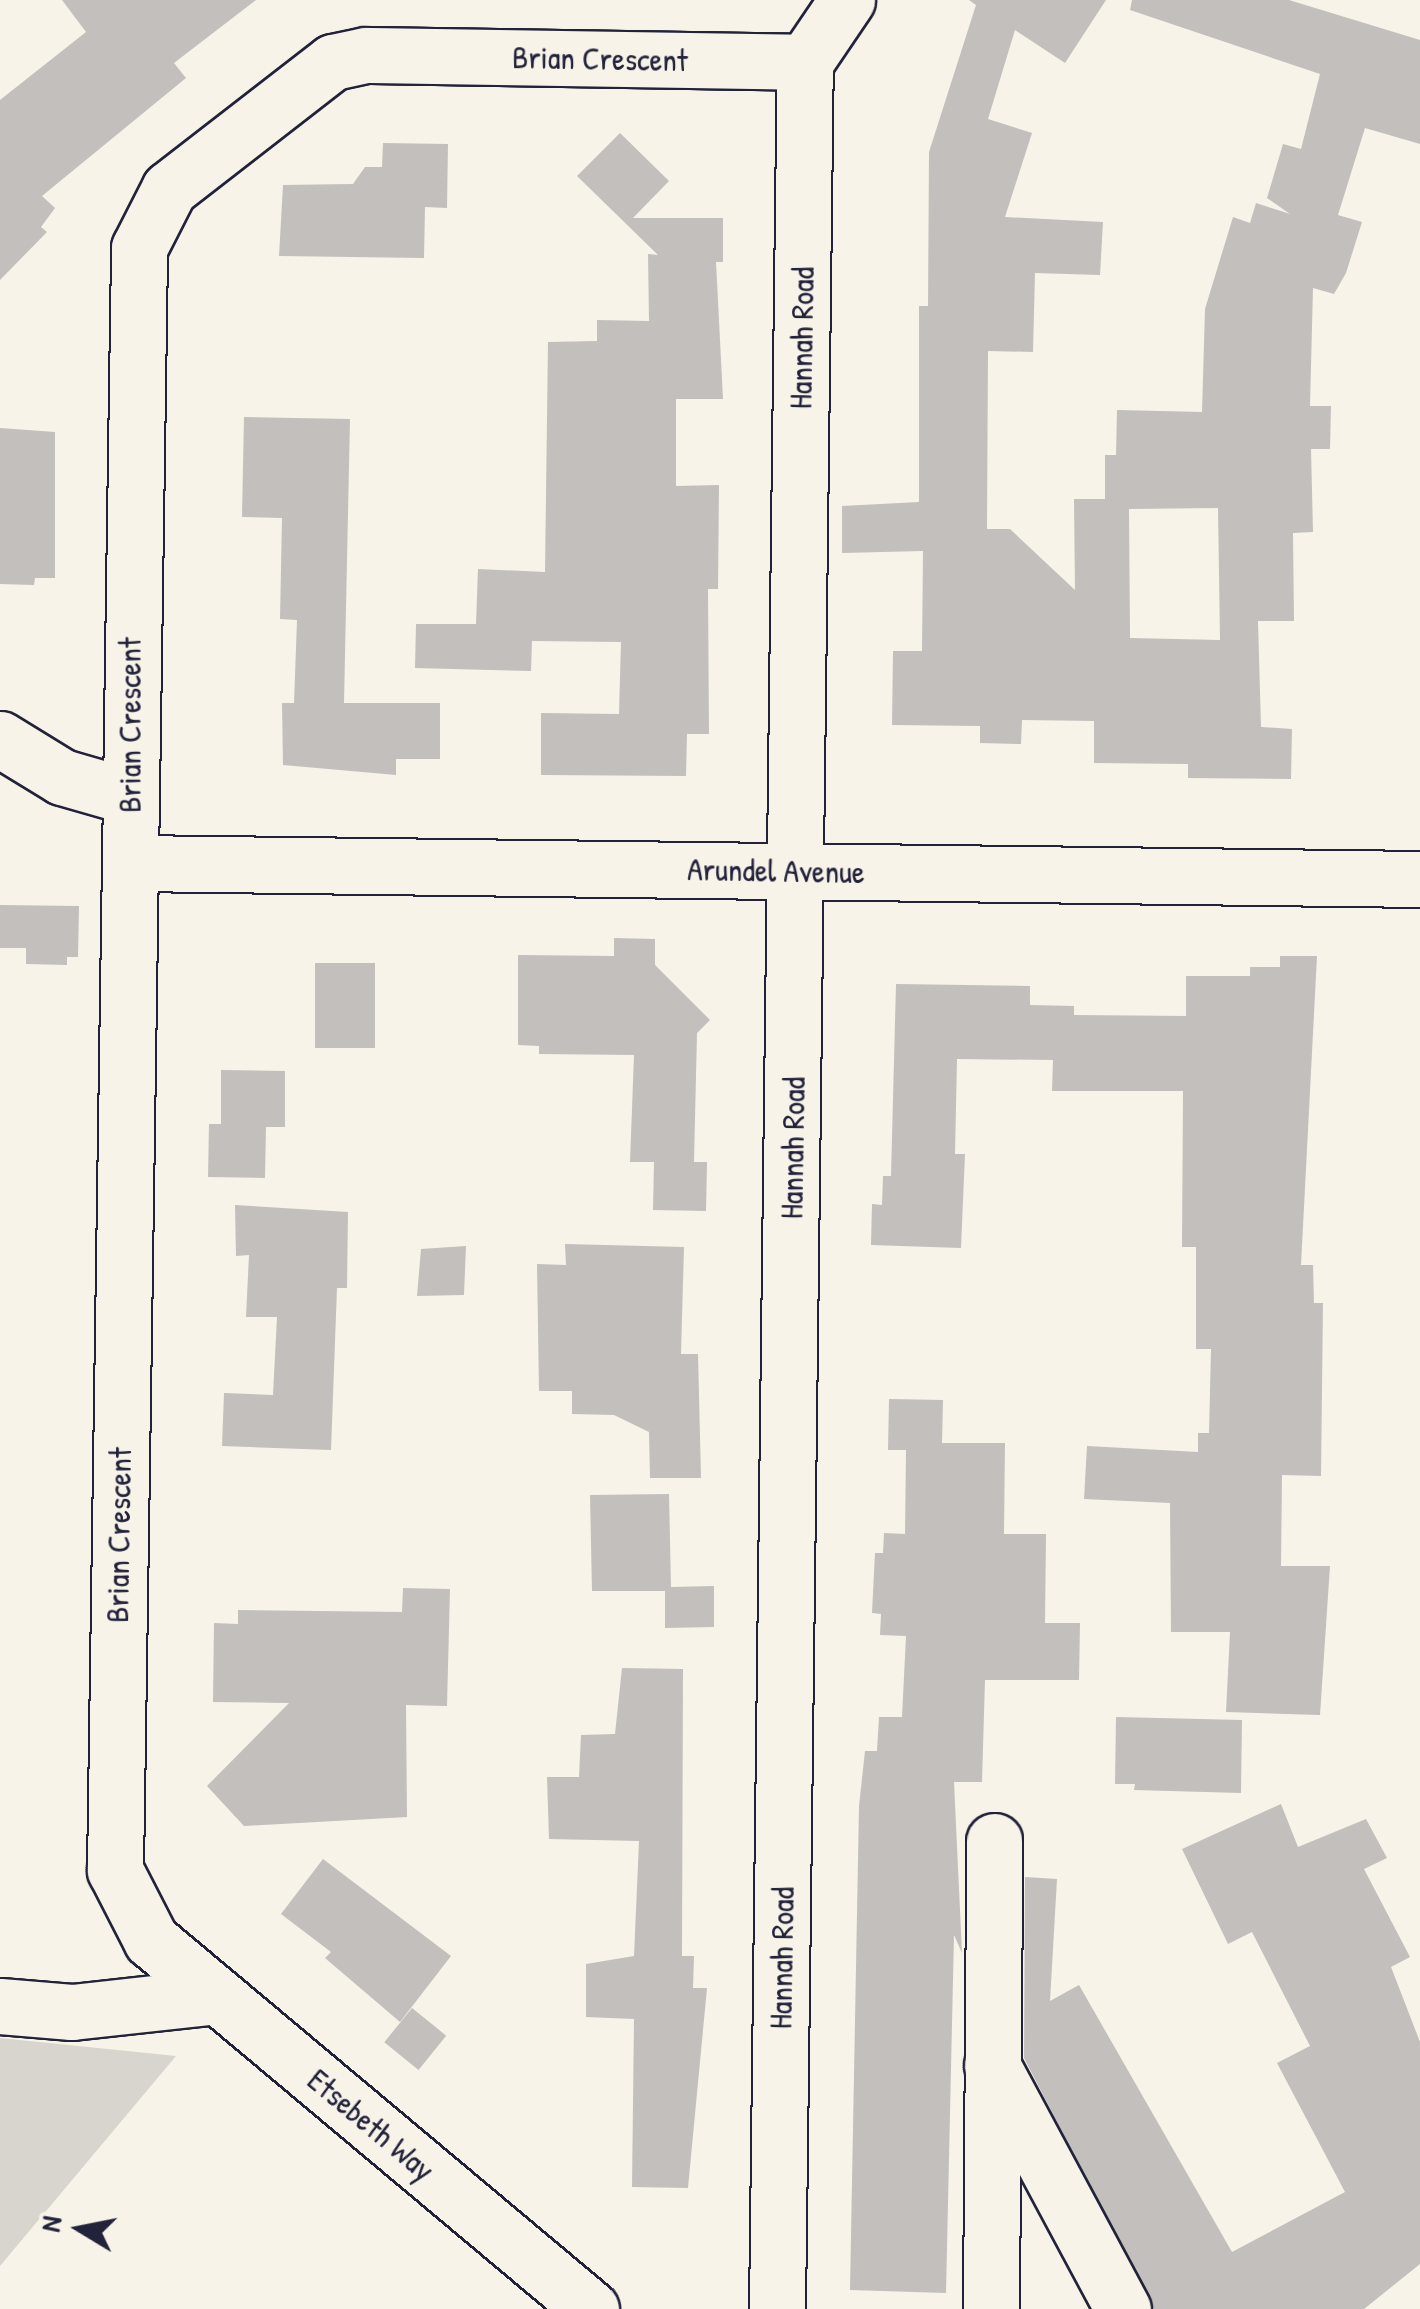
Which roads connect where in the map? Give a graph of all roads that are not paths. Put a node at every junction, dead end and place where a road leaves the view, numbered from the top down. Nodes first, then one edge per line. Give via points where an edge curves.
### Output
1 (847, 0) edge
2 (805, 62) junction
3 (0, 739) edge
4 (128, 796) junction
5 (132, 862) junction
6 (797, 871) junction
7 (1420, 879) edge
8 (994, 1841) dead end
9 (151, 1940) joint
10 (216, 1996) junction
11 (0, 2006) edge
12 (990, 2061) junction
13 (591, 2309) edge
14 (777, 2309) edge
15 (990, 2309) edge
16 (1123, 2309) edge

1 - 2 street
2 - 4 street, Brian Crescent via 366,55 306,78 169,189 139,248
2 - 6 street, Hannah Road
3 - 4 street via 62,777
4 - 5 street, Brian Crescent
5 - 6 street, Arundel Avenue
5 - 9 street, Brian Crescent via 114,1831 115,1870
6 - 7 street, Arundel Avenue
6 - 14 street, Hannah Road
8 - 12 street
9 - 10 street, Etsebeth Way
10 - 11 street via 72,2012
10 - 13 street, Etsebeth Way
12 - 15 street
12 - 16 street

